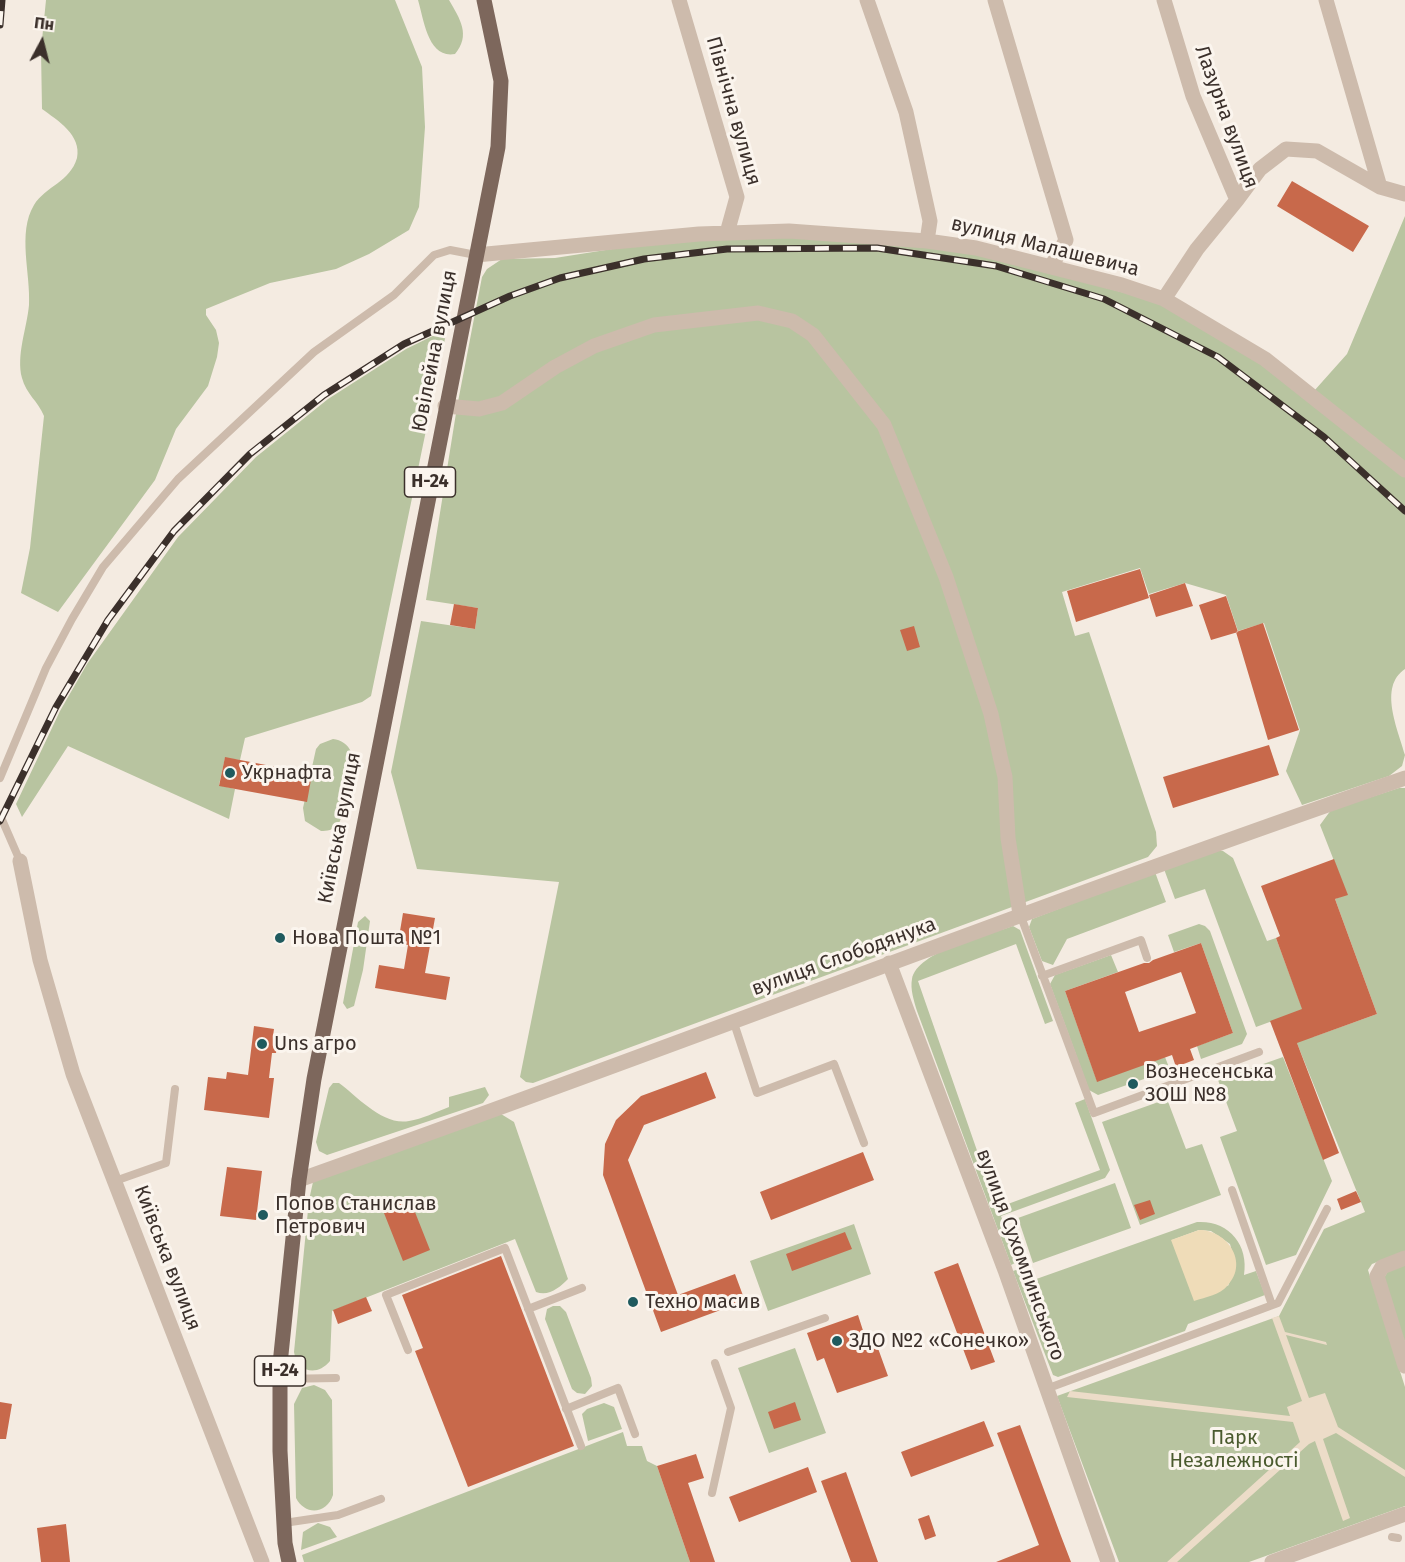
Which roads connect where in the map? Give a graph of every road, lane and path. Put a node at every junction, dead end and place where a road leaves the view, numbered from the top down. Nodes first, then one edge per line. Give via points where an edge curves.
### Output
1 (484, 0) edge
2 (679, 0) edge
3 (867, 0) edge
4 (995, 0) edge
5 (1164, 0) edge
6 (1326, 0) edge
7 (1380, 187) junction
8 (1405, 194) edge
9 (1237, 200) junction
10 (727, 233) junction
11 (927, 241) junction
12 (476, 255) junction
13 (1051, 267) junction
14 (1164, 299) junction
15 (445, 406) junction
16 (1405, 470) edge
17 (385, 710) joint
18 (0, 777) edge
19 (1405, 778) edge
20 (0, 815) edge
21 (20, 861) joint
22 (1020, 914) junction
23 (1147, 958) dead end
24 (889, 963) junction
25 (1042, 976) junction
26 (733, 1020) junction
27 (1259, 1052) dead end
28 (175, 1089) dead end
29 (864, 1143) dead end
30 (299, 1180) junction
31 (115, 1181) junction
32 (1232, 1190) dead end
33 (1327, 1209) dead end
34 (1405, 1258) edge
35 (582, 1288) dead end
36 (1272, 1305) junction
37 (528, 1309) junction
38 (825, 1318) dead end
39 (408, 1350) dead end
40 (728, 1352) dead end
41 (715, 1363) dead end
42 (1405, 1366) edge
43 (336, 1378) dead end
44 (280, 1379) junction
45 (1046, 1389) junction
46 (566, 1409) junction
47 (635, 1434) dead end
48 (581, 1446) dead end
49 (712, 1493) dead end
50 (381, 1499) dead end
51 (1405, 1514) edge
52 (284, 1522) junction
53 (262, 1562) edge
54 (289, 1562) edge
55 (1108, 1562) edge
56 (1272, 1562) edge

1 - 12 main road, Ювілейна вулиця / Н-24 via 501,81 498,147
2 - 10 street, Північна вулиця via 737,197
3 - 11 street via 906,112 930,221
4 - 13 street via 1066,240
5 - 9 street, Лазурна вулиця via 1193,96
6 - 7 street
7 - 8 street
7 - 9 street via 1317,151 1286,149 1260,169
9 - 14 street, Лазурна вулиця via 1197,249
10 - 11 street, вулиця Малашевича via 789,231
10 - 12 street, вулиця Малашевича
11 - 13 street, вулиця Малашевича via 976,248
12 - 15 main road, Ювілейна вулиця / Н-24
12 - 18 lane via 450,250 434,255 394,296 314,352 178,479 103,567 77,610 46,668
13 - 14 street, вулиця Малашевича
14 - 16 street, вулиця Малашевича via 1265,359
15 - 17 main road, Ювілейна вулиця / Н-24
15 - 22 street via 479,409 502,403 584,351 654,325 759,313 781,316 813,335 884,425 946,577 991,714 1005,777 1006,824
17 - 30 main road, Київська вулиця / Н-24 via 314,1079
19 - 22 street, вулиця Слободянука
20 - 21 lane
21 - 31 street, Київська вулиця via 40,960 70,1062
22 - 24 street, вулиця Слободянука
22 - 25 lane
23 - 25 lane via 1141,940
24 - 26 street, вулиця Слободянука
24 - 45 street, вулиця Сухомлинського
25 - 27 lane via 1094,1113
26 - 29 lane via 757,1093 834,1064
26 - 30 street, вулиця Слободянука via 520,1102
28 - 31 lane via 166,1164
30 - 44 main road, Київська вулиця / Н-24
31 - 53 street, Київська вулиця
32 - 36 lane
33 - 36 lane via 1278,1303
34 - 42 street via 1382,1267 1377,1276
35 - 37 lane
36 - 45 lane
37 - 39 lane via 505,1248 386,1295
37 - 46 lane
38 - 40 lane
41 - 49 lane via 731,1408
43 - 44 lane
44 - 52 main road, Київська вулиця / Н-24
45 - 55 street, вулиця Сухомлинського
46 - 47 lane via 618,1388
46 - 48 lane
50 - 52 lane via 338,1515
51 - 56 street
52 - 54 main road, Київська вулиця / Н-24

